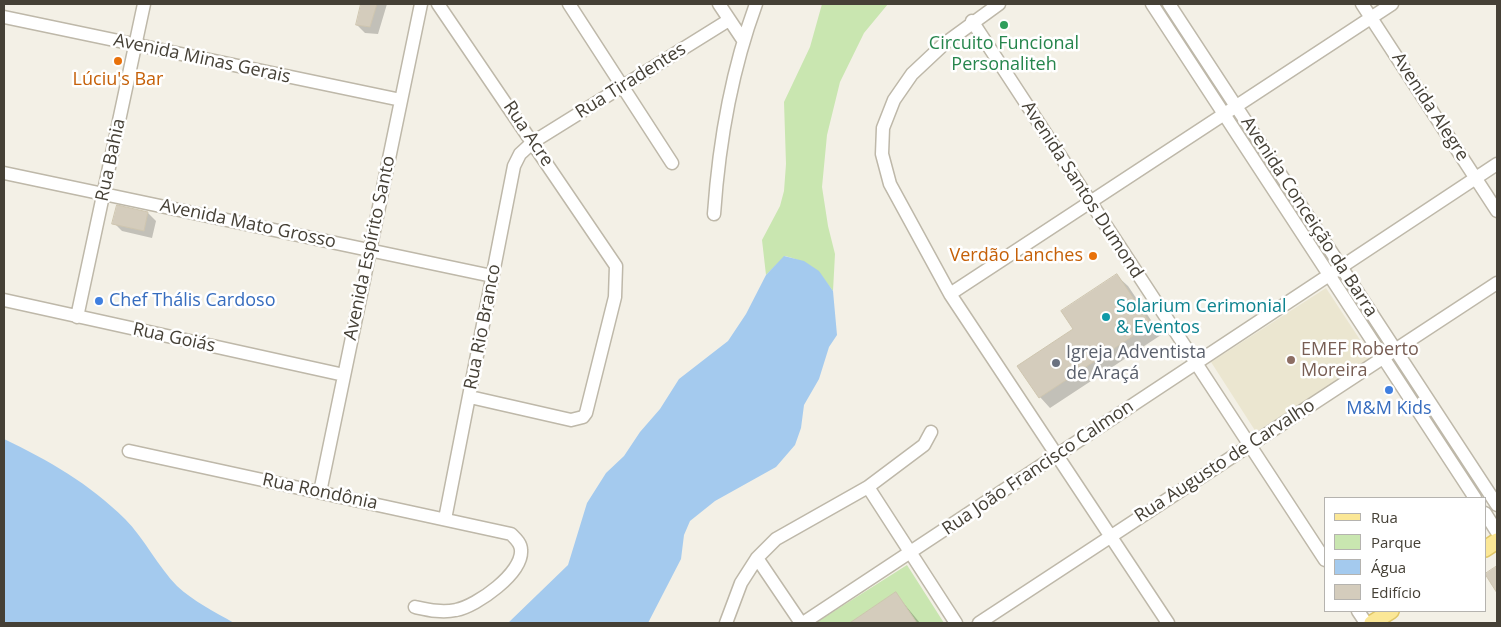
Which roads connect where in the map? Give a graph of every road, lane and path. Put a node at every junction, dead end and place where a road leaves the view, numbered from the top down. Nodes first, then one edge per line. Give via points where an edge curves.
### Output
1 (144, 4) edge
2 (421, 4) edge
3 (438, 4) edge
4 (569, 4) edge
5 (719, 4) edge
6 (756, 4) edge
7 (999, 4) edge
8 (1152, 4) edge
9 (1169, 4) edge
10 (1362, 4) edge
11 (1392, 4) edge
12 (4, 17) edge
13 (1371, 18) junction
14 (729, 20) junction
15 (972, 22) junction
16 (743, 40) junction
17 (136, 45) junction
18 (623, 86) junction
19 (401, 100) junction
20 (1236, 106) junction
21 (1224, 114) junction
22 (533, 142) junction
23 (672, 163) dead end
24 (1497, 164) edge
25 (4, 173) edge
26 (1476, 178) junction
27 (104, 194) junction
28 (1090, 202) junction
29 (1497, 211) edge
30 (714, 214) dead end
31 (370, 250) junction
32 (1341, 267) junction
33 (1329, 275) junction
34 (492, 276) junction
35 (1497, 283) edge
36 (950, 294) junction
37 (4, 300) edge
38 (77, 317) junction
39 (1396, 350) junction
40 (1383, 358) junction
41 (1196, 363) junction
42 (344, 375) junction
43 (470, 397) junction
44 (931, 432) dead end
45 (1250, 445) junction
46 (129, 451) dead end
47 (1057, 455) junction
48 (868, 487) junction
49 (320, 492) junction
50 (1474, 497) edge
51 (1497, 505) edge
52 (1486, 515) edge
53 (444, 520) junction
54 (1497, 532) edge
55 (1111, 537) junction
56 (1497, 541) edge
57 (1486, 548) edge
58 (910, 552) junction
59 (757, 558) junction
60 (1324, 558) edge
61 (415, 607) dead end
62 (1359, 612) edge
63 (1389, 612) edge
64 (726, 623) edge
65 (802, 623) edge
66 (956, 623) edge
67 (979, 623) edge
68 (1168, 623) edge
69 (1366, 623) edge
70 (1372, 623) edge

1 - 17 street, Rua Bahia
2 - 19 street, Avenida Espírito Santo
3 - 22 street, Rua Acre
4 - 18 street
5 - 14 street
6 - 16 street
7 - 15 street
8 - 21 street, Avenida Conceição da Barra
9 - 20 street, Avenida Conceição da Barra
10 - 13 street, Avenida Alegre
11 - 13 street
12 - 17 street, Avenida Minas Gerais
13 - 20 street
13 - 26 street, Avenida Alegre
14 - 16 street
14 - 18 street, Rua Tiradentes
15 - 28 street, Avenida Santos Dumond
15 - 36 street via 912,74 894,100 883,128 882,154 890,184
16 - 30 street via 719,146
17 - 19 street, Avenida Minas Gerais
17 - 27 street, Rua Bahia
18 - 22 street, Rua Tiradentes
18 - 23 street
19 - 31 street, Avenida Espírito Santo
20 - 21 street
20 - 32 street, Avenida Conceição da Barra
21 - 28 street
21 - 33 street, Avenida Conceição da Barra
22 - 34 street, Rua Rio Branco via 520,154 514,166
22 - 43 street, Rua Acre via 616,266 615,297 586,413 582,417 572,420
24 - 26 street, Rua João Francisco Calmon
25 - 27 street, Avenida Mato Grosso
26 - 29 street, Avenida Alegre
26 - 32 street, Rua João Francisco Calmon
27 - 31 street, Avenida Mato Grosso
27 - 38 street, Rua Bahia
28 - 36 street
28 - 41 street, Avenida Santos Dumond
31 - 34 street, Avenida Mato Grosso
31 - 42 street, Avenida Espírito Santo
32 - 33 street, Rua João Francisco Calmon
32 - 39 street, Avenida Conceição da Barra
33 - 40 street, Avenida Conceição da Barra
33 - 41 street, Rua João Francisco Calmon
34 - 43 street, Rua Rio Branco
35 - 39 street, Rua Augusto de Carvalho
36 - 47 street
37 - 38 street, Rua Goiás
38 - 42 street, Rua Goiás
39 - 40 street, Rua Augusto de Carvalho
39 - 51 street, Avenida Conceição da Barra
40 - 45 street, Rua Augusto de Carvalho
40 - 50 street, Avenida Conceição da Barra
41 - 45 street, Avenida Santos Dumond
41 - 47 street, Rua João Francisco Calmon
42 - 49 street, Avenida Espírito Santo
43 - 53 street, Rua Rio Branco
44 - 48 street via 924,445
45 - 55 street, Rua Augusto de Carvalho
45 - 60 street, Avenida Santos Dumond
46 - 49 street, Rua Rondônia
47 - 55 street
47 - 58 street, Rua João Francisco Calmon
48 - 58 street
48 - 59 street via 776,538
49 - 53 street, Rua Rondônia
52 - 54 street
53 - 61 street, Rua Rondônia via 511,534 521,549 520,558 512,572 494,590 458,610 441,612
55 - 67 street, Rua Augusto de Carvalho
55 - 68 street
56 - 57 main road
58 - 65 street, Rua João Francisco Calmon
58 - 66 street
59 - 64 street via 741,583
59 - 65 street
62 - 69 street
63 - 70 main road

